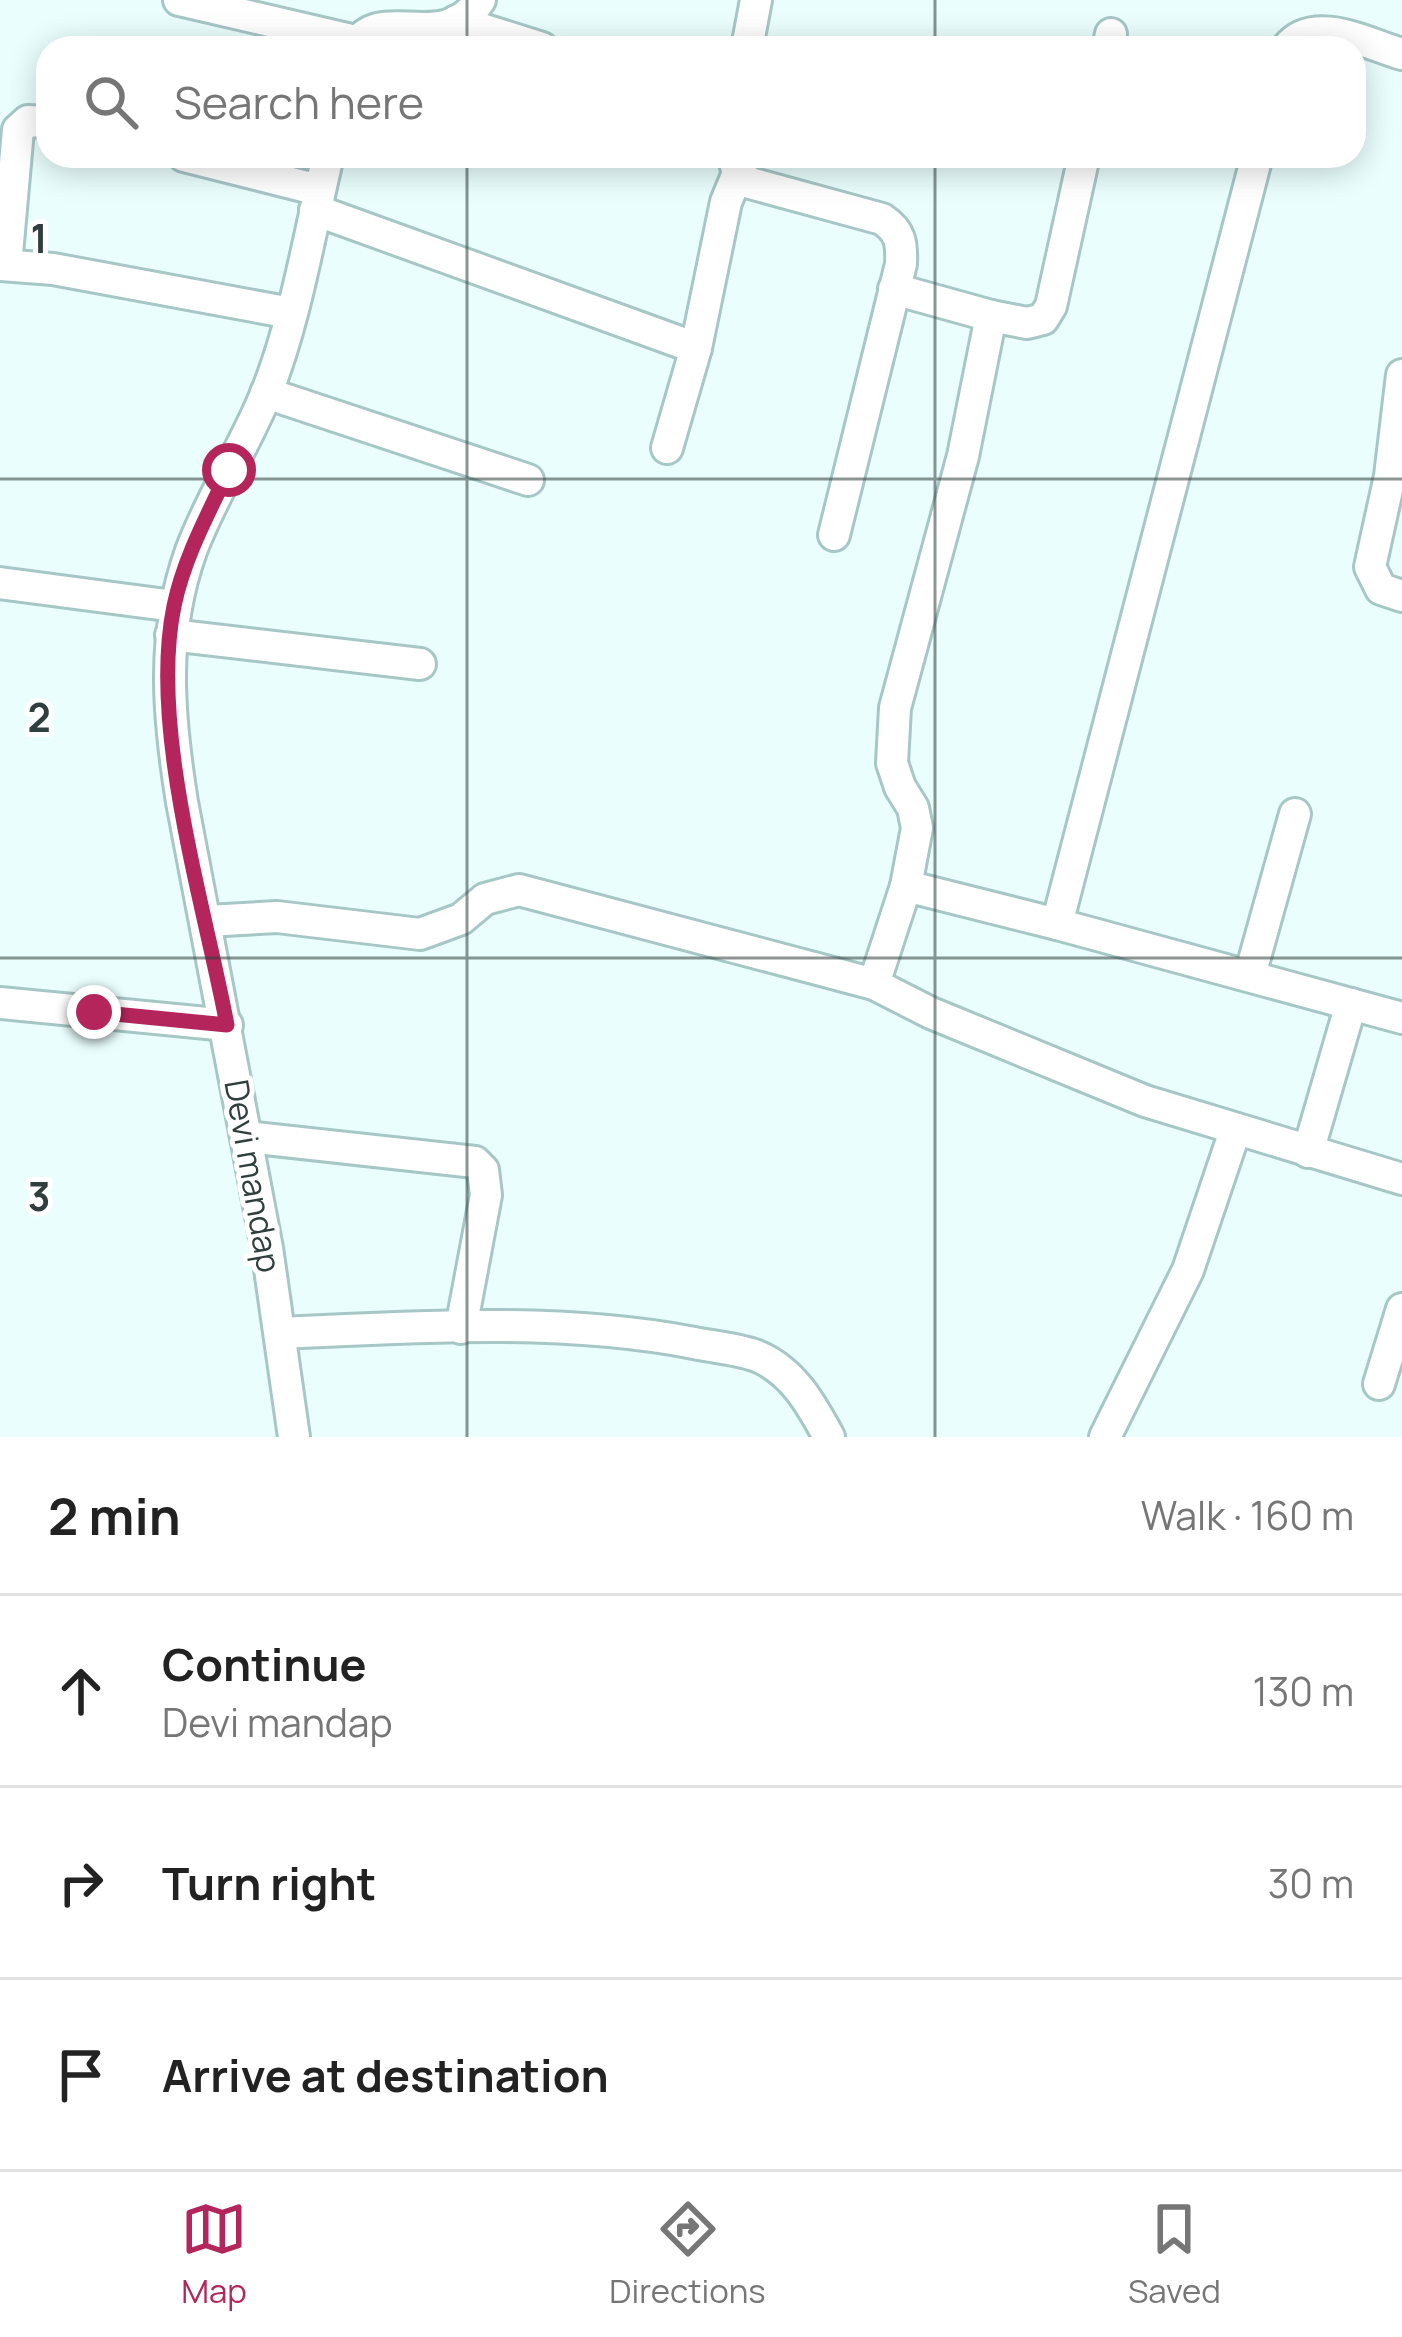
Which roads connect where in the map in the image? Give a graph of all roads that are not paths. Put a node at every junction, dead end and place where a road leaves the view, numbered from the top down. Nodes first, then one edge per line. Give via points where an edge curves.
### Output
1 (179, 0) edge
2 (756, 0) edge
3 (468, 10) edge
4 (323, 36) edge
5 (360, 36) edge
6 (519, 36) edge
7 (749, 36) edge
8 (1300, 36) edge
9 (1343, 36) edge
10 (1366, 43) edge
11 (1402, 54) edge
12 (36, 121) edge
13 (220, 168) edge
14 (325, 168) edge
15 (735, 168) edge
16 (741, 168) edge
17 (1081, 168) edge
18 (1254, 168) edge
19 (317, 200) junction
20 (3, 265) edge
21 (894, 289) junction
22 (291, 313) junction
23 (991, 316) junction
24 (696, 348) junction
25 (1402, 375) edge
26 (266, 393) junction
27 (667, 448) dead end
28 (528, 480) dead end
29 (834, 536) dead end
30 (0, 584) edge
31 (1402, 596) edge
32 (172, 621) junction
33 (420, 664) dead end
34 (1294, 814) dead end
35 (906, 886) junction
36 (207, 921) junction
37 (1057, 924) junction
38 (1250, 975) junction
39 (874, 983) junction
40 (0, 1003) edge
41 (1351, 1004) junction
42 (1401, 1016) edge
43 (227, 1025) junction
44 (1234, 1131) junction
45 (247, 1137) junction
46 (1308, 1152) junction
47 (1402, 1179) edge
48 (1402, 1309) edge
49 (461, 1328) junction
50 (280, 1334) junction
51 (1379, 1384) dead end
52 (294, 1437) edge
53 (829, 1437) edge
54 (1105, 1437) edge

1 - 4 street
2 - 7 street
3 - 5 street via 378,9
3 - 6 street
8 - 9 street
10 - 11 street
12 - 20 street via 18,130
13 - 19 street
14 - 19 street, Devi mandap
15 - 24 street
16 - 21 street via 770,190 895,228 902,243
17 - 23 street via 1052,306 1043,319 1027,322
18 - 37 street
19 - 22 street, Devi mandap
19 - 24 street
20 - 22 street
21 - 23 street
21 - 29 street
22 - 26 street, Devi mandap
23 - 35 street via 963,456 895,708 892,763 917,828
24 - 27 street
25 - 31 street via 1370,567 1381,589
26 - 28 street
26 - 32 street, Devi mandap via 192,548
30 - 32 street
32 - 33 street
32 - 36 street, Devi mandap via 171,732
34 - 38 street
35 - 37 street
35 - 39 street
36 - 39 street via 277,917 420,934 519,890
36 - 43 street, Devi mandap
37 - 38 street
38 - 41 street
39 - 44 street via 1020,1051
40 - 43 street
41 - 42 street
41 - 46 street
43 - 45 street, Devi mandap
44 - 46 street
44 - 54 street via 1188,1270
45 - 49 street via 475,1162 486,1195
45 - 50 street, Devi mandap
46 - 47 street
48 - 51 street
49 - 50 street
49 - 53 street via 597,1330 756,1356 788,1375
50 - 52 street, Devi mandap

